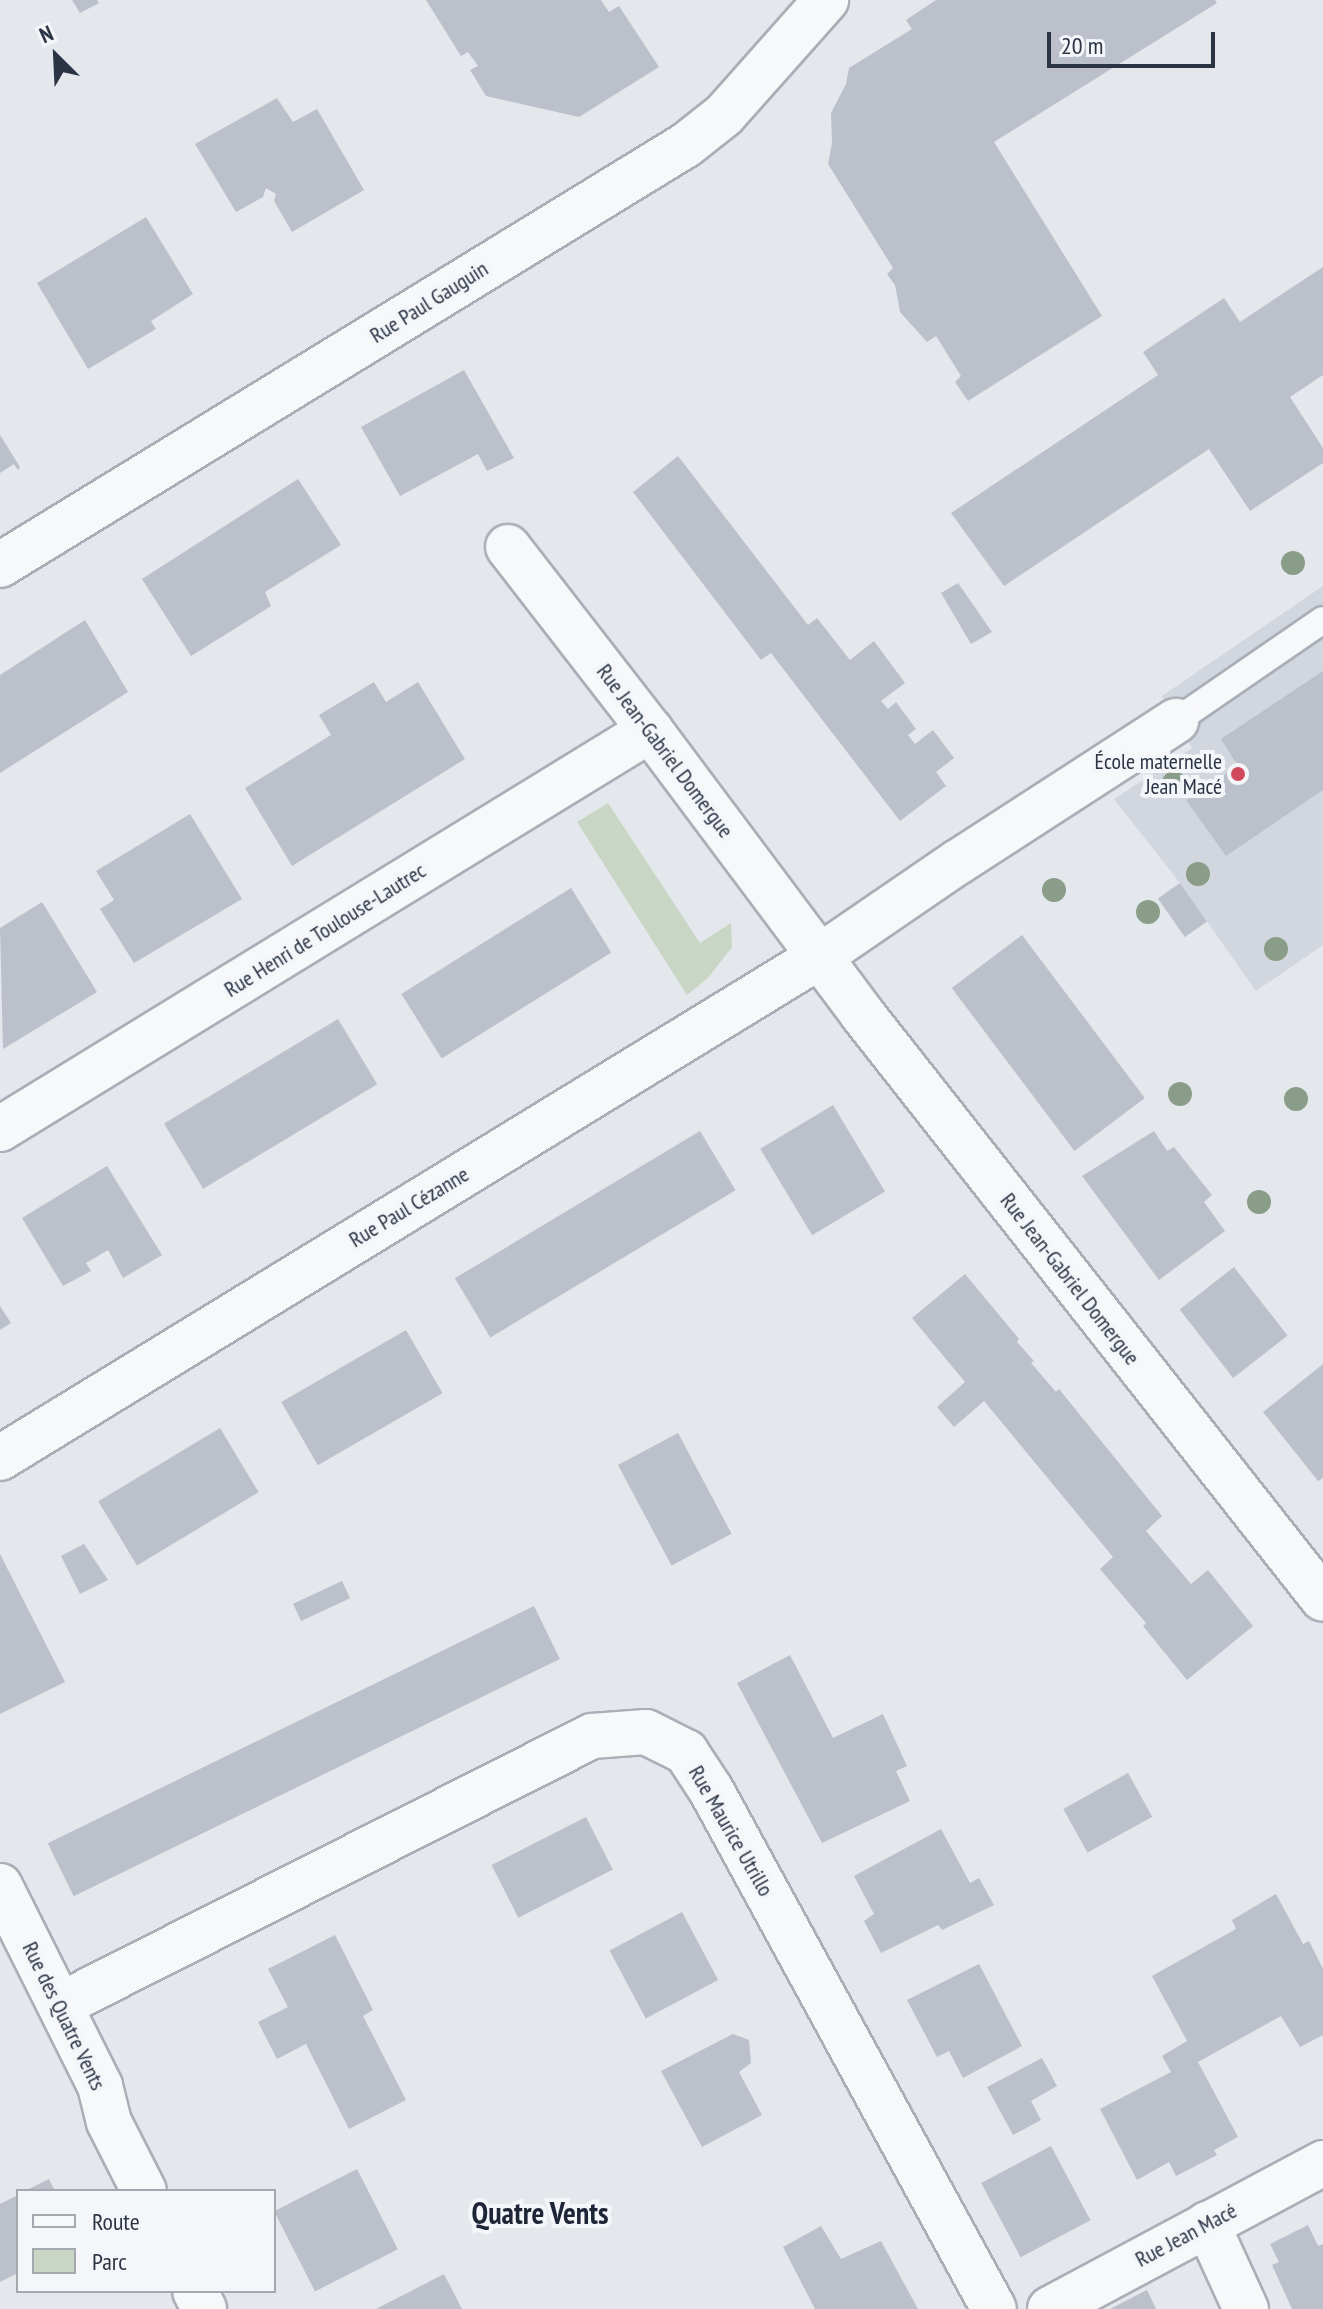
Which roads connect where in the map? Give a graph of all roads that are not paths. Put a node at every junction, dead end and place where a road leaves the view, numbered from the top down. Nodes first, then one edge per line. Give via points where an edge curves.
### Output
1 (826, 0) edge
2 (508, 547) dead end
3 (0, 565) edge
4 (1323, 620) edge
5 (1176, 721) joint
6 (650, 730) junction
7 (819, 957) junction
8 (0, 1129) edge
9 (0, 1458) edge
10 (1323, 1599) edge
11 (0, 1886) edge
12 (60, 2005) junction
13 (1323, 2163) edge
14 (143, 2189) edge
15 (1207, 2224) junction
16 (994, 2309) edge
17 (1050, 2309) edge
18 (1246, 2309) edge

1 - 3 street, Rue Paul Gauguin via 724,115 686,145
2 - 6 street, Rue Jean-Gabriel Domergue
4 - 5 lane
5 - 7 street
6 - 7 street, Rue Jean-Gabriel Domergue
6 - 8 street, Rue Henri de Toulouse-Lautrec
7 - 9 street, Rue Paul Cézanne
7 - 10 street, Rue Jean-Gabriel Domergue
11 - 12 street, Rue des Quatre Vents
12 - 14 street, Rue des Quatre Vents
12 - 16 street, Rue Maurice Utrillo via 592,1736 646,1732 686,1752 711,1790
13 - 15 street, Rue Jean Macé
15 - 17 street, Rue Jean Macé
15 - 18 street

